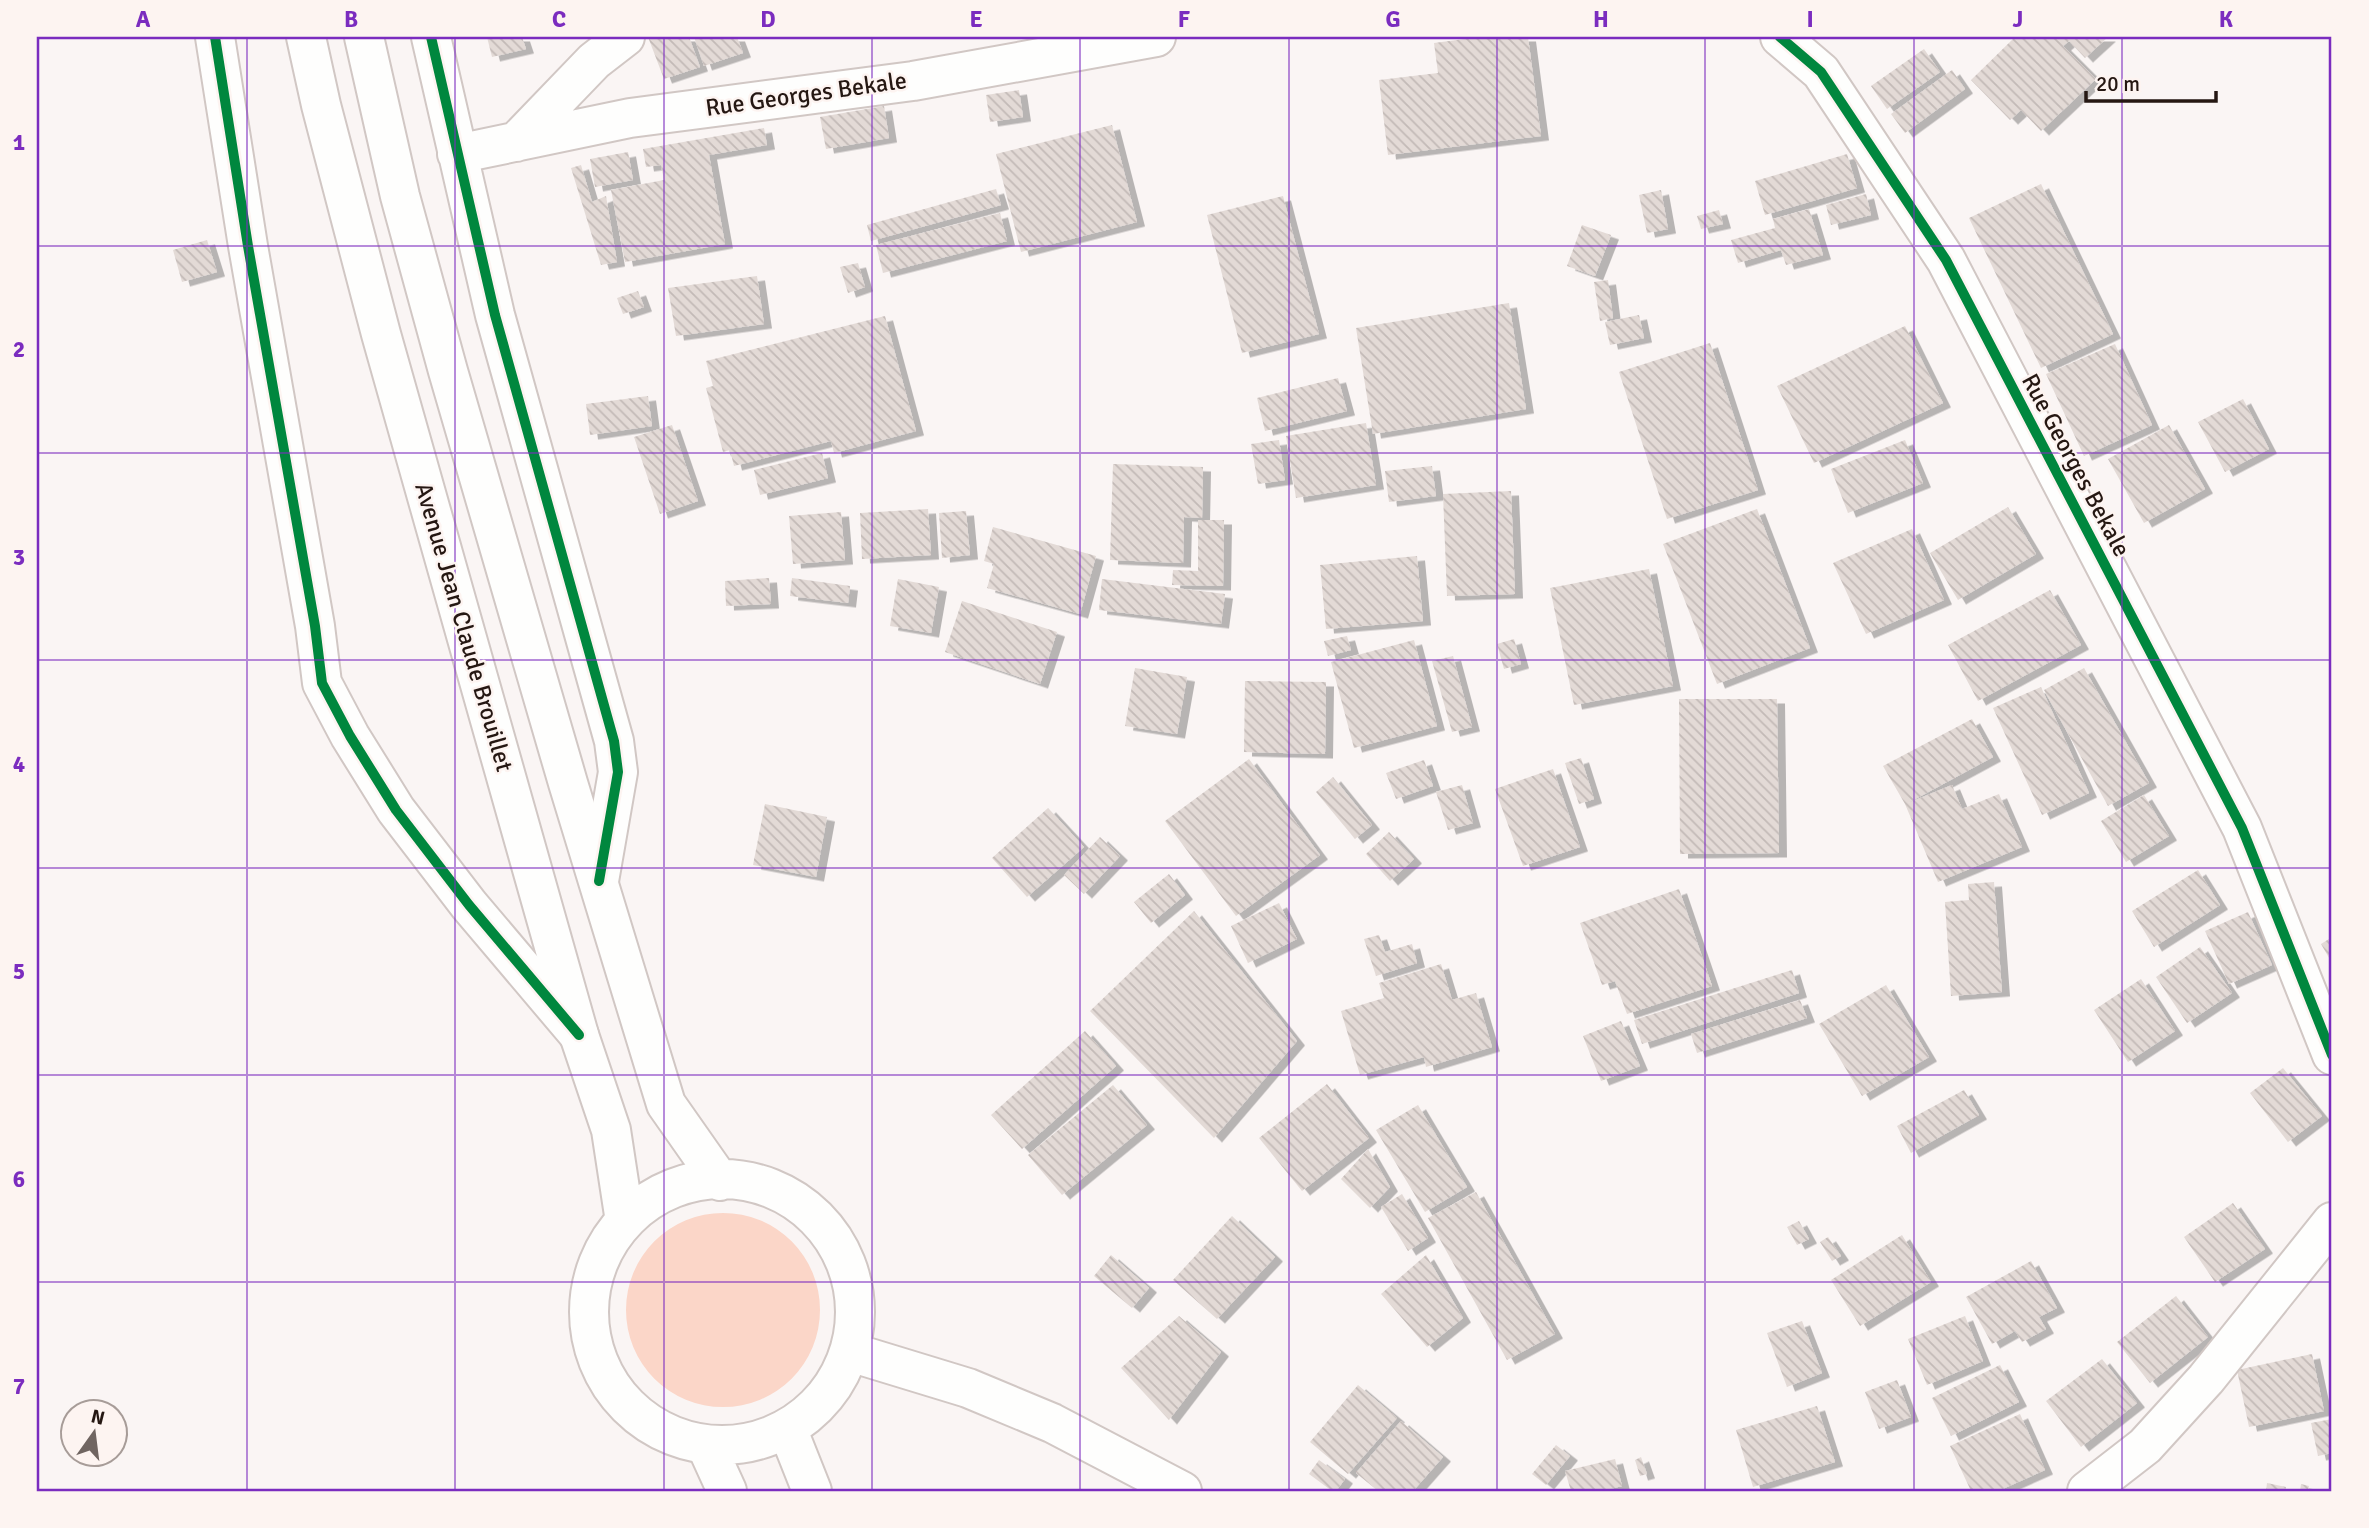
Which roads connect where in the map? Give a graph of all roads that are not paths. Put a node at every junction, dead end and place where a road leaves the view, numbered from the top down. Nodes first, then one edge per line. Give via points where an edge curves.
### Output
1 (215, 37) edge
2 (306, 37) edge
3 (364, 37) edge
4 (432, 37) edge
5 (625, 37) edge
6 (1156, 37) edge
7 (1780, 37) edge
8 (596, 49) edge
9 (516, 142) junction
10 (457, 154) junction
11 (599, 881) junction
12 (579, 1035) junction
13 (2332, 1055) edge
14 (720, 1181) junction
15 (624, 1215) junction
16 (2332, 1222) edge
17 (850, 1352) junction
18 (787, 1428) junction
19 (706, 1445) junction
20 (727, 1491) edge
21 (812, 1491) edge
22 (1182, 1491) edge
23 (2087, 1491) edge

1 - 12 street via 322,683 396,810
2 - 12 street, Avenue Jean Claude Brouillet via 381,334
3 - 11 street via 400,196 448,371
4 - 10 street
5 - 8 street
6 - 9 street, Rue Georges Bekale via 913,81 630,118
7 - 13 street, Rue Georges Bekale via 1821,72 1945,260 2242,828
8 - 9 street
9 - 10 street, Rue Georges Bekale
10 - 11 street via 495,315 614,741 618,772
11 - 14 street via 666,1104
12 - 15 street, Avenue Jean Claude Brouillet via 611,1130
14 - 15 street via 695,1182
14 - 17 street via 772,1188 807,1209 833,1238 850,1274 854,1300
15 - 19 street via 603,1251 591,1290 590,1332 603,1371 627,1405 660,1430
16 - 23 street via 2206,1379 2145,1446
17 - 18 street via 837,1381 818,1405
17 - 22 street via 968,1388 1052,1423
18 - 19 street via 732,1445
18 - 21 street
19 - 20 street

